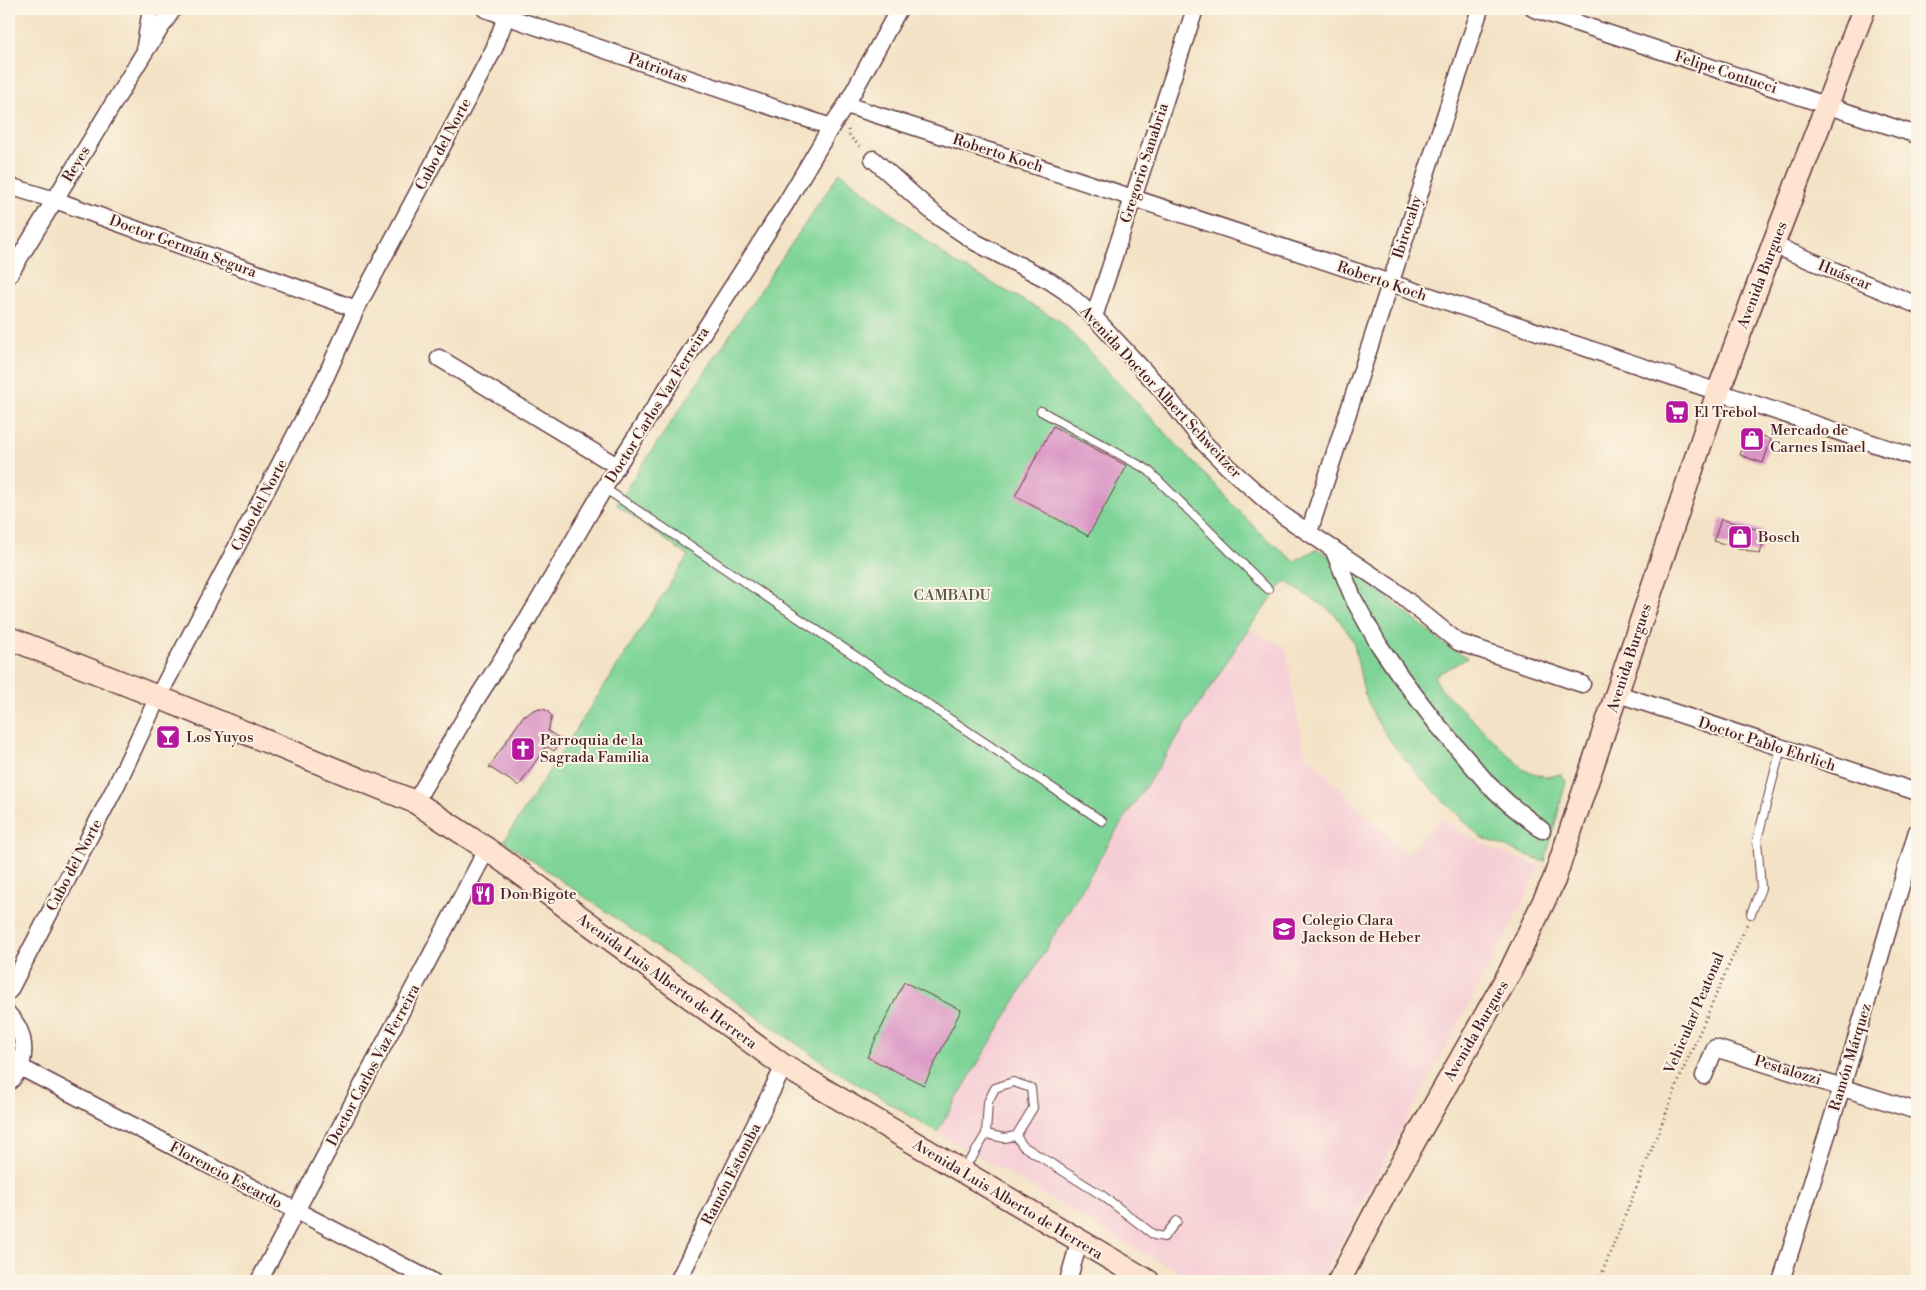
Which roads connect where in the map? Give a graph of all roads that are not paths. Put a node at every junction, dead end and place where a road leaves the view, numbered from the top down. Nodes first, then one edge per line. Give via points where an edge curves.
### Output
1 (151, 9) edge
2 (173, 9) edge
3 (485, 9) edge
4 (899, 9) edge
5 (1195, 9) edge
6 (1480, 9) edge
7 (1534, 9) edge
8 (1864, 9) edge
9 (507, 13) edge
10 (144, 53) junction
11 (846, 105) junction
12 (1828, 105) junction
13 (831, 127) junction
14 (1917, 135) edge
15 (873, 159) road end
16 (9, 186) edge
17 (1133, 197) junction
18 (55, 200) junction
19 (1773, 245) junction
20 (9, 275) edge
21 (1389, 284) junction
22 (1917, 305) edge
23 (356, 309) junction
24 (1094, 317) junction
25 (439, 358) dead end
26 (1718, 392) junction
27 (1041, 411) dead end
28 (1917, 458) edge
29 (617, 466) junction
30 (604, 488) junction
31 (1309, 532) junction
32 (1333, 549) junction
33 (1268, 589) dead end
34 (9, 638) edge
35 (1582, 684) dead end
36 (1618, 694) junction
37 (158, 697) junction
38 (1781, 748) junction
39 (1917, 792) edge
40 (415, 802) junction
41 (1102, 821) dead end
42 (1542, 830) dead end
43 (1917, 831) edge
44 (487, 849) junction
45 (1751, 914) road end
46 (9, 990) edge
47 (9, 1015) edge
48 (784, 1066) junction
49 (20, 1067) junction
50 (1704, 1076) dead end
51 (9, 1082) edge
52 (1842, 1087) junction
53 (1917, 1111) edge
54 (986, 1134) junction
55 (1016, 1136) junction
56 (960, 1171) junction
57 (296, 1211) junction
58 (1178, 1221) dead end
59 (1079, 1242) junction
60 (259, 1281) edge
61 (432, 1281) edge
62 (678, 1281) edge
63 (1068, 1281) edge
64 (1148, 1281) edge
65 (1339, 1281) edge
66 (1781, 1281) edge

1 - 10 street, Reyes
2 - 10 street, Reyes
3 - 9 street, Patriotas
4 - 11 street, Doctor Carlos Vaz Ferreira
5 - 17 street, Gregorio Sanabria
6 - 21 street, Ibirocahy
7 - 12 street, Felipe Contucci
8 - 12 street, Avenida Burgues
9 - 13 street, Patriotas
9 - 23 street, Cubo del Norte via 494,49
10 - 18 street, Reyes
11 - 13 street, Doctor Carlos Vaz Ferreira
11 - 17 street, Roberto Koch
12 - 14 street, Felipe Contucci
12 - 19 street, Avenida Burgues
13 - 29 street, Doctor Carlos Vaz Ferreira via 786,203
15 - 24 street, Avenida Doctor Albert Schweitzer via 937,216 975,242 1050,281
16 - 18 street, Doctor Germán Segura
17 - 21 street, Roberto Koch
17 - 24 street, Gregorio Sanabria
18 - 20 street, Reyes
18 - 23 street, Doctor Germán Segura
19 - 22 street, Huáscar
19 - 26 street, Avenida Burgues
21 - 26 street, Roberto Koch
21 - 31 street, Ibirocahy
23 - 37 street, Cubo del Norte via 326,376
24 - 31 street, Avenida Doctor Albert Schweitzer via 1161,389 1204,443 1282,514
25 - 29 street
26 - 28 street, Roberto Koch
26 - 36 street, Avenida Burgues
27 - 33 lane via 1148,470
29 - 30 street, Doctor Carlos Vaz Ferreira
30 - 40 street, Doctor Carlos Vaz Ferreira
30 - 41 lane
31 - 32 street, Avenida Doctor Albert Schweitzer
32 - 35 street via 1393,590 1458,642
32 - 42 street via 1354,600 1401,678 1488,784
34 - 37 street, Avenida Luis Alberto de Herrera
36 - 38 street, Doctor Pablo Ehrlich
36 - 65 street, Avenida Burgues via 1554,880 1542,906 1510,972
37 - 40 street, Avenida Luis Alberto de Herrera
37 - 46 street, Cubo del Norte
38 - 39 street, Doctor Pablo Ehrlich
38 - 45 lane via 1757,840 1761,888
40 - 44 street, Avenida Luis Alberto de Herrera
43 - 52 street, Ramón Márquez
44 - 48 street, Avenida Luis Alberto de Herrera
44 - 57 street, Doctor Carlos Vaz Ferreira
47 - 49 street via 22,1034 24,1045
48 - 56 street, Avenida Luis Alberto de Herrera
48 - 62 street, Ramón Estomba
49 - 51 street
49 - 57 street, Florencio Escardo
50 - 52 street, Pestalozzi via 1716,1048
52 - 53 street, Pestalozzi
52 - 66 street, Ramón Márquez
54 - 55 lane via 1004,1138
54 - 55 lane via 988,1102 995,1088 1013,1082 1031,1088 1033,1108
54 - 56 lane
55 - 58 lane via 1023,1146 1103,1196 1154,1235 1164,1237
56 - 59 street, Avenida Luis Alberto de Herrera
57 - 60 street, Doctor Carlos Vaz Ferreira
57 - 61 street, Florencio Escardo
59 - 63 street
59 - 64 street, Avenida Luis Alberto de Herrera

